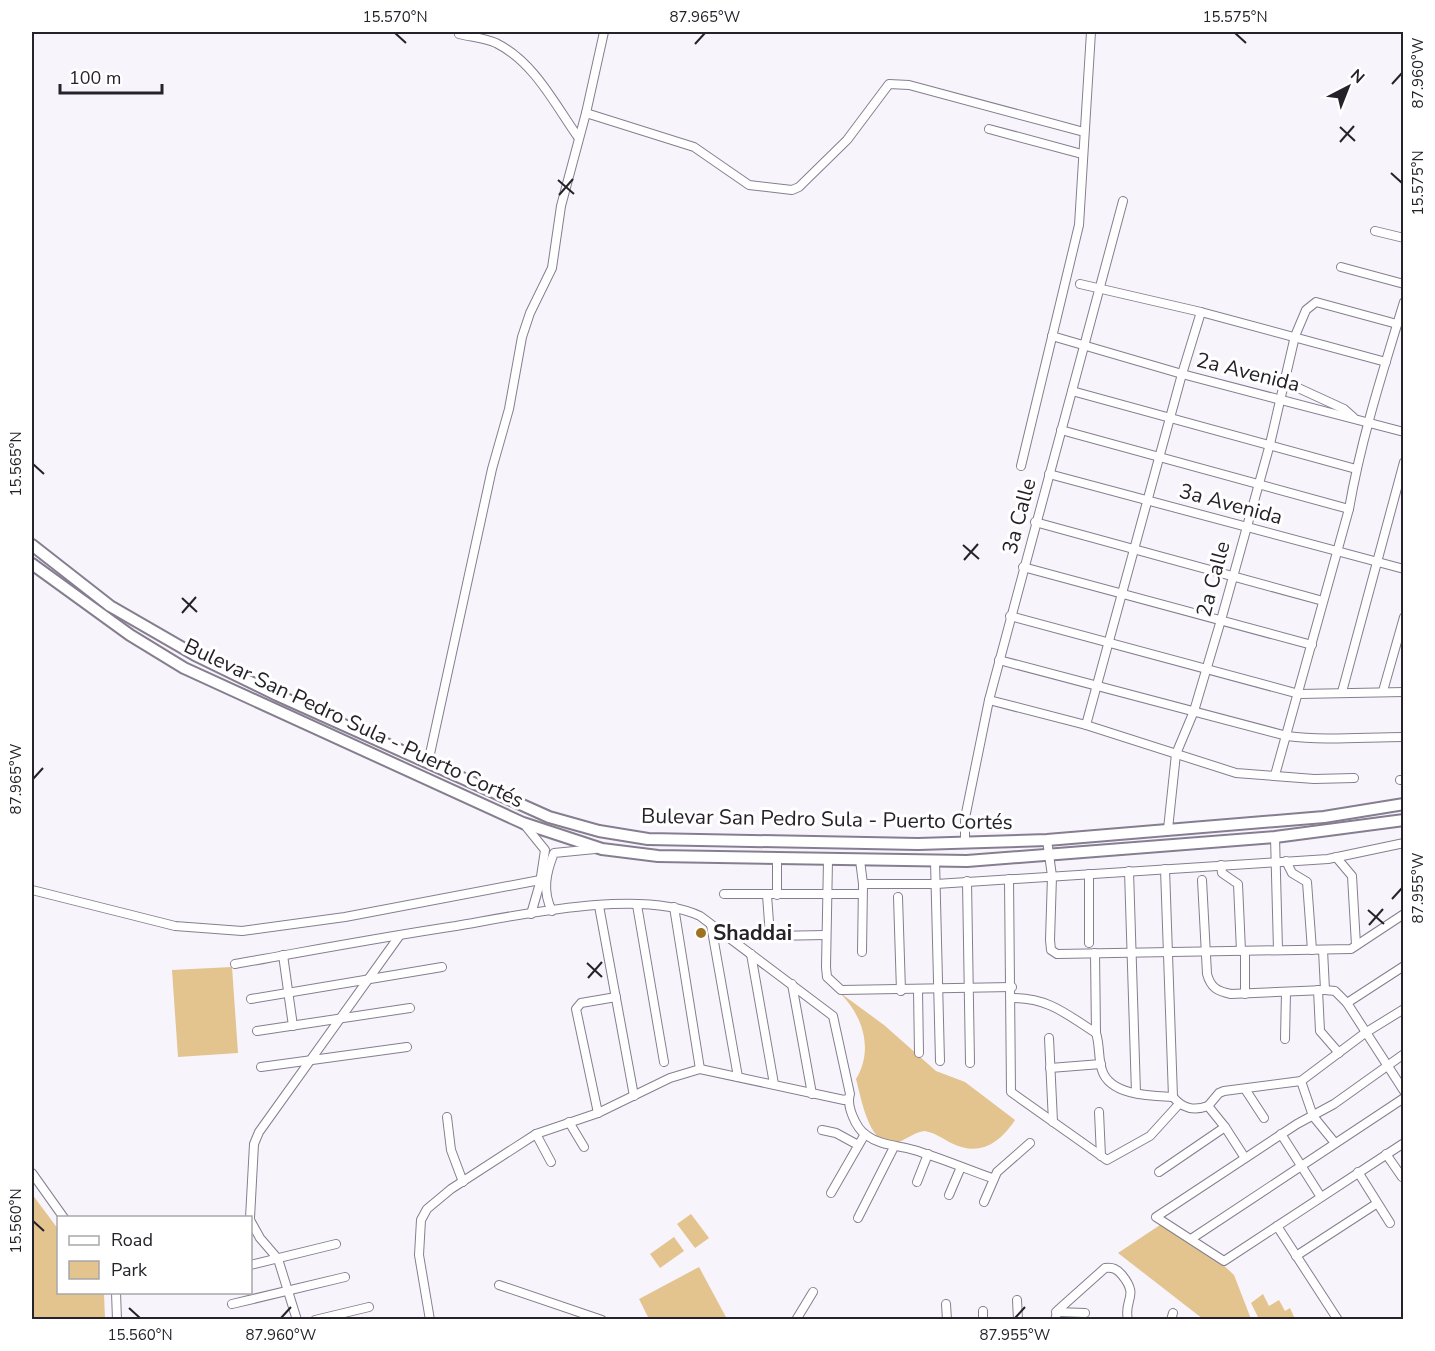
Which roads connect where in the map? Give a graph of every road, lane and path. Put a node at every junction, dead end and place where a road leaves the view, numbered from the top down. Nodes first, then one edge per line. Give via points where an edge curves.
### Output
1 (604, 32) edge
2 (1091, 32) edge
3 (459, 34) dead end
4 (586, 113) junction
5 (989, 129) dead end
6 (1084, 132) junction
7 (578, 137) junction
8 (1082, 154) junction
9 (1123, 201) dead end
10 (1375, 231) dead end
11 (1404, 238) edge
12 (1341, 267) dead end
13 (1080, 284) dead end
14 (1404, 284) edge
15 (1099, 287) junction
16 (1404, 302) edge
17 (1201, 312) junction
18 (1397, 324) junction
19 (1052, 336) junction
20 (1294, 336) junction
21 (1083, 346) junction
22 (1386, 362) junction
23 (1182, 374) junction
24 (1283, 381) junction
25 (1072, 392) junction
26 (1279, 399) junction
27 (1353, 417) junction
28 (1170, 418) junction
29 (1368, 423) junction
30 (1062, 430) junction
31 (1404, 432) edge
32 (1270, 444) junction
33 (1160, 456) junction
34 (1404, 462) edge
35 (1021, 466) dead end
36 (1356, 469) junction
37 (1049, 474) junction
38 (1258, 483) junction
39 (1148, 501) junction
40 (1349, 509) junction
41 (1035, 522) junction
42 (1246, 527) junction
43 (32, 545) edge
44 (1134, 550) junction
45 (1337, 551) junction
46 (1377, 562) junction
47 (32, 564) edge
48 (1023, 567) junction
49 (1404, 569) edge
50 (1232, 576) junction
51 (1122, 594) junction
52 (1323, 601) junction
53 (1010, 616) junction
54 (1404, 617) edge
55 (1221, 620) junction
56 (1109, 642) junction
57 (1312, 645) junction
58 (999, 660) junction
59 (1206, 669) junction
60 (1097, 687) junction
61 (1383, 691) junction
62 (1342, 692) junction
63 (1404, 692) edge
64 (1299, 693) junction
65 (988, 700) junction
66 (1194, 711) junction
67 (1086, 725) junction
68 (368, 736) junction
69 (1287, 736) junction
70 (1404, 736) edge
71 (333, 737) junction
72 (1176, 754) junction
73 (384, 760) junction
74 (428, 763) junction
75 (1275, 775) junction
76 (1354, 778) dead end
77 (1404, 804) edge
78 (1404, 820) edge
79 (523, 823) junction
80 (1168, 829) junction
81 (1275, 837) junction
82 (1047, 840) junction
83 (965, 843) junction
84 (1404, 843) edge
85 (602, 849) junction
86 (1049, 857) junction
87 (1336, 857) junction
88 (777, 859) junction
89 (828, 860) junction
90 (860, 860) junction
91 (935, 861) junction
92 (1276, 861) junction
93 (1286, 861) junction
94 (1221, 865) junction
95 (1165, 869) junction
96 (1129, 871) junction
97 (1089, 874) junction
98 (1052, 876) junction
99 (1009, 879) junction
100 (540, 880) junction
101 (1203, 880) dead end
102 (967, 881) junction
103 (863, 884) junction
104 (936, 884) junction
105 (32, 890) edge
106 (724, 894) dead end
107 (861, 894) junction
108 (767, 895) junction
109 (777, 895) junction
110 (826, 895) junction
111 (898, 897) dead end
112 (637, 905) junction
113 (599, 906) junction
114 (674, 907) junction
115 (552, 911) junction
116 (531, 914) junction
117 (1404, 914) edge
118 (711, 925) junction
119 (400, 935) junction
120 (826, 935) junction
121 (1089, 943) dead end
122 (1356, 945) junction
123 (1278, 950) junction
124 (1312, 950) junction
125 (1323, 950) junction
126 (1205, 951) junction
127 (1243, 951) junction
128 (862, 952) dead end
129 (1132, 952) junction
130 (1168, 952) junction
131 (1095, 953) junction
132 (751, 954) junction
133 (284, 955) junction
134 (235, 964) dead end
135 (1404, 966) edge
136 (442, 967) dead end
137 (369, 979) junction
138 (792, 984) junction
139 (1012, 987) junction
140 (970, 988) junction
141 (940, 989) junction
142 (918, 990) junction
143 (1322, 990) junction
144 (901, 991) junction
145 (1286, 992) junction
146 (288, 993) junction
147 (1245, 994) junction
148 (616, 997) junction
149 (1012, 998) junction
150 (251, 999) dead end
151 (1347, 1003) junction
152 (410, 1008) dead end
153 (1404, 1009) edge
154 (339, 1020) junction
155 (293, 1026) junction
156 (257, 1031) dead end
157 (1096, 1033) junction
158 (1365, 1033) junction
159 (1049, 1038) dead end
160 (1285, 1040) dead end
161 (407, 1047) dead end
162 (919, 1053) dead end
163 (1339, 1053) junction
164 (1404, 1054) edge
165 (309, 1060) junction
166 (664, 1062) dead end
167 (940, 1062) dead end
168 (970, 1063) dead end
169 (1101, 1064) junction
170 (1387, 1065) junction
171 (261, 1067) dead end
172 (1050, 1068) junction
173 (700, 1070) junction
174 (738, 1077) junction
175 (1301, 1081) junction
176 (774, 1084) junction
177 (1245, 1089) junction
178 (1404, 1091) edge
179 (1136, 1093) junction
180 (812, 1094) junction
181 (634, 1096) junction
182 (1173, 1097) junction
183 (1404, 1098) edge
184 (848, 1099) junction
185 (1179, 1104) junction
186 (1208, 1106) junction
187 (1099, 1112) dead end
188 (598, 1113) junction
189 (1313, 1116) junction
190 (447, 1117) dead end
191 (1264, 1118) dead end
192 (569, 1122) junction
193 (1053, 1122) junction
194 (1225, 1128) junction
195 (822, 1130) dead end
196 (536, 1134) junction
197 (865, 1134) junction
198 (1281, 1134) junction
199 (1030, 1143) dead end
200 (1335, 1143) junction
201 (1404, 1143) edge
202 (858, 1145) junction
203 (584, 1147) dead end
204 (894, 1147) junction
205 (928, 1154) junction
206 (1386, 1154) junction
207 (1101, 1156) junction
208 (1245, 1158) junction
209 (551, 1162) dead end
210 (1301, 1166) junction
211 (961, 1167) junction
212 (1159, 1172) dead end
213 (1358, 1172) junction
214 (32, 1173) edge
215 (1402, 1177) dead end
216 (992, 1178) junction
217 (463, 1182) junction
218 (917, 1182) dead end
219 (831, 1193) dead end
220 (949, 1195) dead end
221 (1321, 1197) junction
222 (984, 1202) dead end
223 (1376, 1204) junction
224 (63, 1216) edge
225 (250, 1216) edge
226 (858, 1218) dead end
227 (252, 1223) edge
228 (1390, 1223) dead end
229 (1277, 1226) junction
230 (1191, 1239) junction
231 (336, 1244) dead end
232 (1296, 1256) junction
233 (278, 1259) junction
234 (252, 1265) edge
235 (345, 1277) dead end
236 (499, 1285) dead end
237 (290, 1290) junction
238 (813, 1292) dead end
239 (116, 1294) edge
240 (1017, 1300) dead end
241 (232, 1304) dead end
242 (946, 1304) dead end
243 (369, 1307) dead end
244 (1085, 1313) dead end
245 (1056, 1316) edge
246 (797, 1319) edge
247 (117, 1320) edge
248 (297, 1320) edge
249 (315, 1320) edge
250 (430, 1320) edge
251 (602, 1320) edge
252 (947, 1320) edge
253 (1018, 1320) edge
254 (1128, 1320) edge
255 (1338, 1320) edge

1 - 4 street
2 - 6 street
3 - 7 street via 495,43 527,68 545,86
4 - 6 street via 694,147 749,185 792,190 847,140 889,84 909,85
4 - 7 street
5 - 8 street
6 - 8 street
7 - 74 street via 561,206 552,268 522,337
8 - 19 street via 1079,225
9 - 15 street, 3a Calle
10 - 11 street
12 - 14 street
13 - 15 street
15 - 17 street
15 - 21 street, 3a Calle
16 - 18 street
17 - 20 street
17 - 23 street
18 - 20 street, 2a Calle via 1316,302 1306,310
18 - 22 street
19 - 21 street, 2a Avenida
19 - 35 street
20 - 22 street
20 - 24 street, 2a Calle
21 - 23 street, 2a Avenida
21 - 25 street, 3a Calle
22 - 29 street
23 - 26 street, 2a Avenida
23 - 28 street
24 - 26 street, 2a Calle
24 - 27 street
25 - 28 street
25 - 30 street, 3a Calle
26 - 27 street, 2a Avenida
26 - 32 street, 2a Calle
27 - 29 street, 2a Avenida
28 - 32 street
28 - 33 street
29 - 31 street, 2a Avenida
29 - 36 street
30 - 33 street
30 - 37 street, 3a Calle
32 - 36 street
32 - 38 street, 2a Calle
33 - 38 street
33 - 39 street
34 - 46 street
36 - 40 street
37 - 39 street, 3a Avenida
37 - 41 street, 3a Calle
38 - 40 street
38 - 42 street, 2a Calle
39 - 42 street, 3a Avenida
39 - 44 street
40 - 45 street
41 - 44 street
41 - 48 street, 3a Calle
42 - 45 street, 3a Avenida
42 - 50 street, 2a Calle
43 - 68 highway, Bulevar San Pedro Sula - Puerto Cortés via 94,595 162,637 240,679
44 - 50 street
44 - 51 street
45 - 46 street, 3a Avenida
45 - 52 street
46 - 49 street, 3a Avenida
46 - 62 street
47 - 71 highway, Bulevar San Pedro Sula - Puerto Cortés via 130,635 184,668
48 - 51 street
48 - 53 street, 3a Calle
50 - 52 street
50 - 55 street, 2a Calle
51 - 55 street
51 - 56 street
52 - 57 street
53 - 56 street
53 - 58 street, 3a Calle
54 - 61 street
55 - 57 street
55 - 59 street, 2a Calle
56 - 59 street
56 - 60 street
57 - 64 street
58 - 60 street
58 - 65 street, 3a Calle
59 - 64 street
59 - 66 street, 2a Calle
60 - 66 street
60 - 67 street
61 - 62 street
61 - 63 street
62 - 64 street
64 - 69 street
65 - 67 street
65 - 83 street, 3a Calle via 965,818
66 - 69 street
66 - 72 street, 2a Calle
67 - 72 street
68 - 71 highway via 375,743 372,748 342,735
68 - 74 highway, Bulevar San Pedro Sula - Puerto Cortés
69 - 70 street
69 - 75 street
71 - 73 highway, Bulevar San Pedro Sula - Puerto Cortés
72 - 75 street via 1236,773
72 - 80 street, 2a Calle
73 - 74 highway via 377,753 378,748 419,765
73 - 79 highway, Bulevar San Pedro Sula - Puerto Cortés
74 - 83 highway, Bulevar San Pedro Sula - Puerto Cortés via 549,817 648,839
75 - 76 street
77 - 80 highway, Bulevar San Pedro Sula - Puerto Cortés via 1324,817
78 - 81 highway, Bulevar San Pedro Sula - Puerto Cortés
79 - 85 highway, Bulevar San Pedro Sula - Puerto Cortés
79 - 100 street via 544,850
80 - 82 highway, Bulevar San Pedro Sula - Puerto Cortés
81 - 86 highway, Bulevar San Pedro Sula - Puerto Cortés
81 - 92 street
82 - 83 highway, Bulevar San Pedro Sula - Puerto Cortés
82 - 86 street
84 - 87 street
85 - 88 highway, Bulevar San Pedro Sula - Puerto Cortés via 658,856
85 - 115 street via 554,853 545,897
86 - 91 highway, Bulevar San Pedro Sula - Puerto Cortés
86 - 98 street
87 - 93 street
87 - 122 street via 1352,876
88 - 89 highway, Bulevar San Pedro Sula - Puerto Cortés
88 - 109 street
89 - 90 highway, Bulevar San Pedro Sula - Puerto Cortés
89 - 110 street
90 - 91 highway, Bulevar San Pedro Sula - Puerto Cortés
90 - 103 street
91 - 104 street
92 - 93 street
92 - 94 street
92 - 123 street
93 - 124 street via 1292,873 1307,882
94 - 95 street
94 - 127 street via 1222,873 1238,884
95 - 96 street
95 - 130 street
96 - 97 street
96 - 129 street
97 - 98 street
97 - 121 street
98 - 99 street
98 - 131 street via 1051,950 1057,954
99 - 102 street
99 - 139 street
100 - 105 street via 345,917 242,931 175,926
100 - 116 street
101 - 126 street
102 - 104 street
102 - 140 street
103 - 104 street
103 - 107 street
104 - 141 street
106 - 108 street
107 - 110 street
107 - 128 street
108 - 109 street
108 - 120 street via 770,936
109 - 110 street
110 - 120 street
111 - 144 street
112 - 113 street
112 - 114 street
112 - 166 street
113 - 115 street
113 - 148 street
114 - 118 street
114 - 173 street
115 - 116 street
116 - 119 street
117 - 122 street
118 - 132 street
118 - 174 street
119 - 133 street
119 - 137 street
120 - 144 street via 827,977 841,990
122 - 125 street via 1350,949
123 - 124 street
123 - 127 street
124 - 125 street
125 - 143 street
126 - 127 street
126 - 130 street
126 - 147 street via 1210,984 1218,991
127 - 147 street
129 - 130 street
129 - 131 street
129 - 179 street
130 - 182 street
131 - 157 street
132 - 138 street
132 - 176 street
133 - 134 street
133 - 146 street
135 - 151 street
136 - 137 street
137 - 146 street
137 - 154 street
138 - 180 street
138 - 184 street via 833,1016
139 - 140 street
139 - 149 street
140 - 141 street
140 - 168 street
141 - 142 street
141 - 167 street
142 - 144 street
142 - 162 street
143 - 145 street
143 - 151 street via 1335,991
143 - 163 street via 1320,1031
145 - 147 street
145 - 160 street
146 - 150 street
146 - 155 street
148 - 181 street
148 - 188 street via 581,1003 576,1009
149 - 157 street via 1053,1004
149 - 193 street via 1009,1087
151 - 158 street
152 - 154 street
153 - 158 street
154 - 155 street
154 - 165 street
155 - 156 street
157 - 169 street
158 - 163 street
158 - 170 street
159 - 172 street
161 - 165 street
163 - 175 street
164 - 170 street
165 - 171 street
165 - 225 street via 266,1118 254,1144
169 - 172 street
169 - 179 street via 1112,1082
170 - 178 street
170 - 189 street
172 - 193 street
173 - 174 street
173 - 181 street via 670,1078
174 - 176 street
175 - 177 street
175 - 189 street
176 - 180 street
177 - 186 street via 1219,1093
177 - 191 street
179 - 182 street
180 - 184 street
181 - 188 street
182 - 185 street
183 - 200 street
184 - 197 street
185 - 186 street via 1192,1108
185 - 207 street via 1150,1136 1107,1160
186 - 194 street
187 - 207 street
188 - 192 street
189 - 198 street
189 - 200 street
190 - 217 street via 451,1150
192 - 196 street
192 - 203 street
193 - 207 street
194 - 208 street
194 - 212 street
195 - 202 street
196 - 209 street
196 - 217 street
197 - 202 street
197 - 204 street
198 - 208 street
198 - 210 street
199 - 216 street
200 - 210 street
201 - 206 street
202 - 219 street
204 - 205 street
204 - 226 street
205 - 211 street
205 - 218 street
206 - 213 street
206 - 215 street
208 - 230 street via 1156,1215
210 - 221 street
210 - 230 street
211 - 216 street
211 - 220 street
213 - 221 street
213 - 223 street
214 - 224 street
216 - 222 street
217 - 250 street via 436,1200 421,1220 419,1255
221 - 229 street
223 - 228 street
223 - 232 street
227 - 233 street
229 - 230 street via 1224,1261
229 - 232 street
231 - 233 street
232 - 255 street
233 - 234 street
233 - 237 street
235 - 237 street
236 - 251 street
237 - 241 street
237 - 248 street
238 - 246 street
239 - 247 street
240 - 253 street
242 - 252 street
243 - 249 street
244 - 245 street
245 - 254 street via 1105,1268 1112,1267 1131,1285

